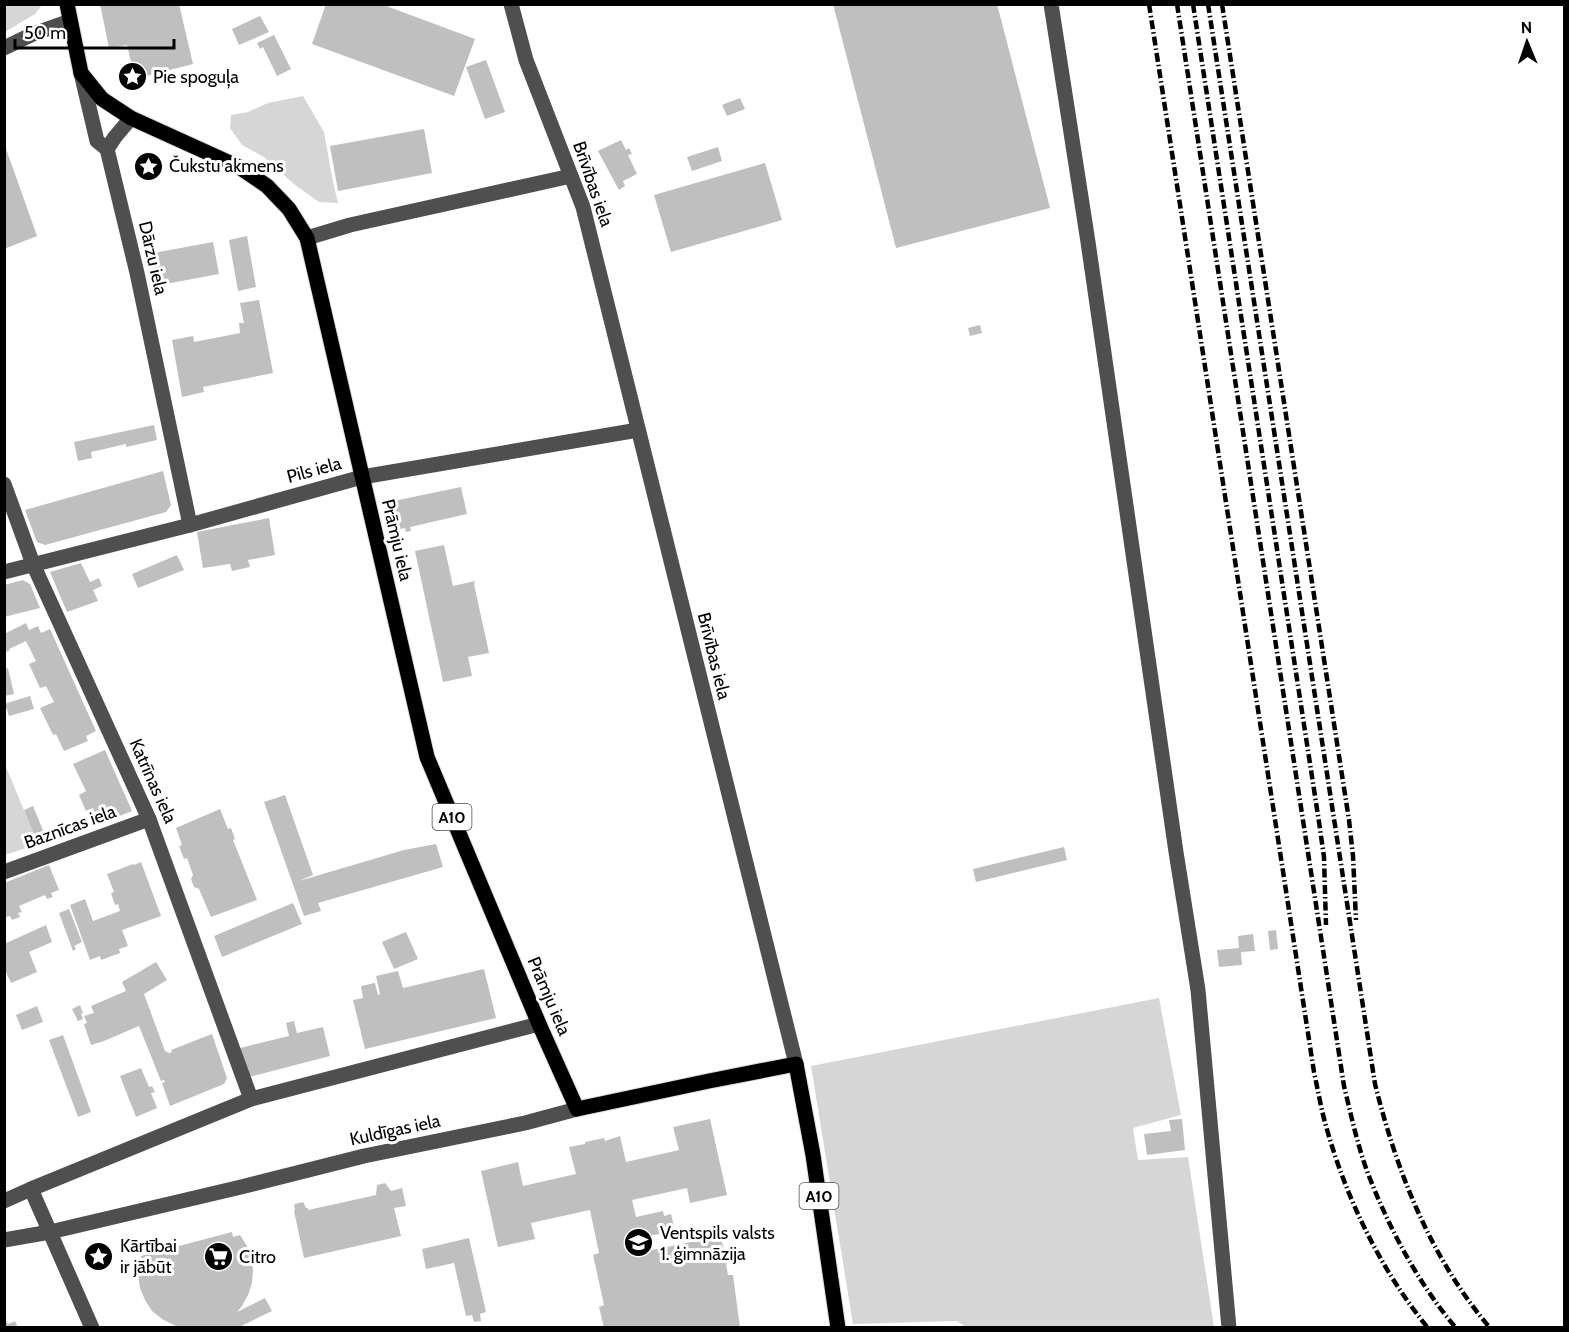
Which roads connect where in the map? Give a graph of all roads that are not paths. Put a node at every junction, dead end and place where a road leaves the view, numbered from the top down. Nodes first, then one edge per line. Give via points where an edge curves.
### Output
1 (67, 4) edge
2 (511, 4) edge
3 (1051, 4) edge
4 (70, 21) junction
5 (4, 48) edge
6 (81, 73) junction
7 (131, 118) junction
8 (107, 149) junction
9 (571, 176) junction
10 (307, 238) junction
11 (638, 430) junction
12 (362, 477) junction
13 (4, 484) edge
14 (190, 525) junction
15 (33, 564) junction
16 (4, 572) edge
17 (149, 819) junction
18 (4, 872) edge
19 (539, 1024) junction
20 (796, 1064) junction
21 (251, 1099) junction
22 (577, 1109) junction
23 (31, 1189) junction
24 (4, 1201) edge
25 (50, 1232) junction
26 (4, 1240) edge
27 (92, 1328) edge
28 (838, 1328) edge
29 (1229, 1328) edge

1 - 4 main road, Dārzu iela / A10
2 - 9 street, Brīvības iela via 526,60
3 - 29 street via 1198,990
4 - 5 street
4 - 6 main road, Dārzu iela / A10
6 - 7 main road, Prāmju iela / A10 via 102,99
6 - 8 street, Dārzu iela via 97,141
7 - 8 street
7 - 10 main road, Prāmju iela / A10 via 239,167 267,186 289,209
8 - 14 street, Dārzu iela
9 - 10 street
9 - 11 street, Brīvības iela via 583,207
10 - 12 main road, Prāmju iela / A10
11 - 12 street, Pils iela
11 - 20 street, Brīvības iela
12 - 14 street, Pils iela
12 - 19 main road, Prāmju iela / A10 via 427,757
13 - 15 street, Katrīnas iela
14 - 15 street, Pils iela
15 - 16 street, Pils iela
15 - 17 street, Katrīnas iela
17 - 18 street, Baznīcas iela
17 - 21 street, Katrīnas iela
19 - 21 street
19 - 22 main road, Prāmju iela / A10
20 - 22 main road, Kuldīgas iela
20 - 28 main road, Brīvības iela / A10
21 - 23 street
22 - 25 street, Kuldīgas iela
23 - 24 street
23 - 25 street
25 - 26 street, Kuldīgas iela
25 - 27 street

